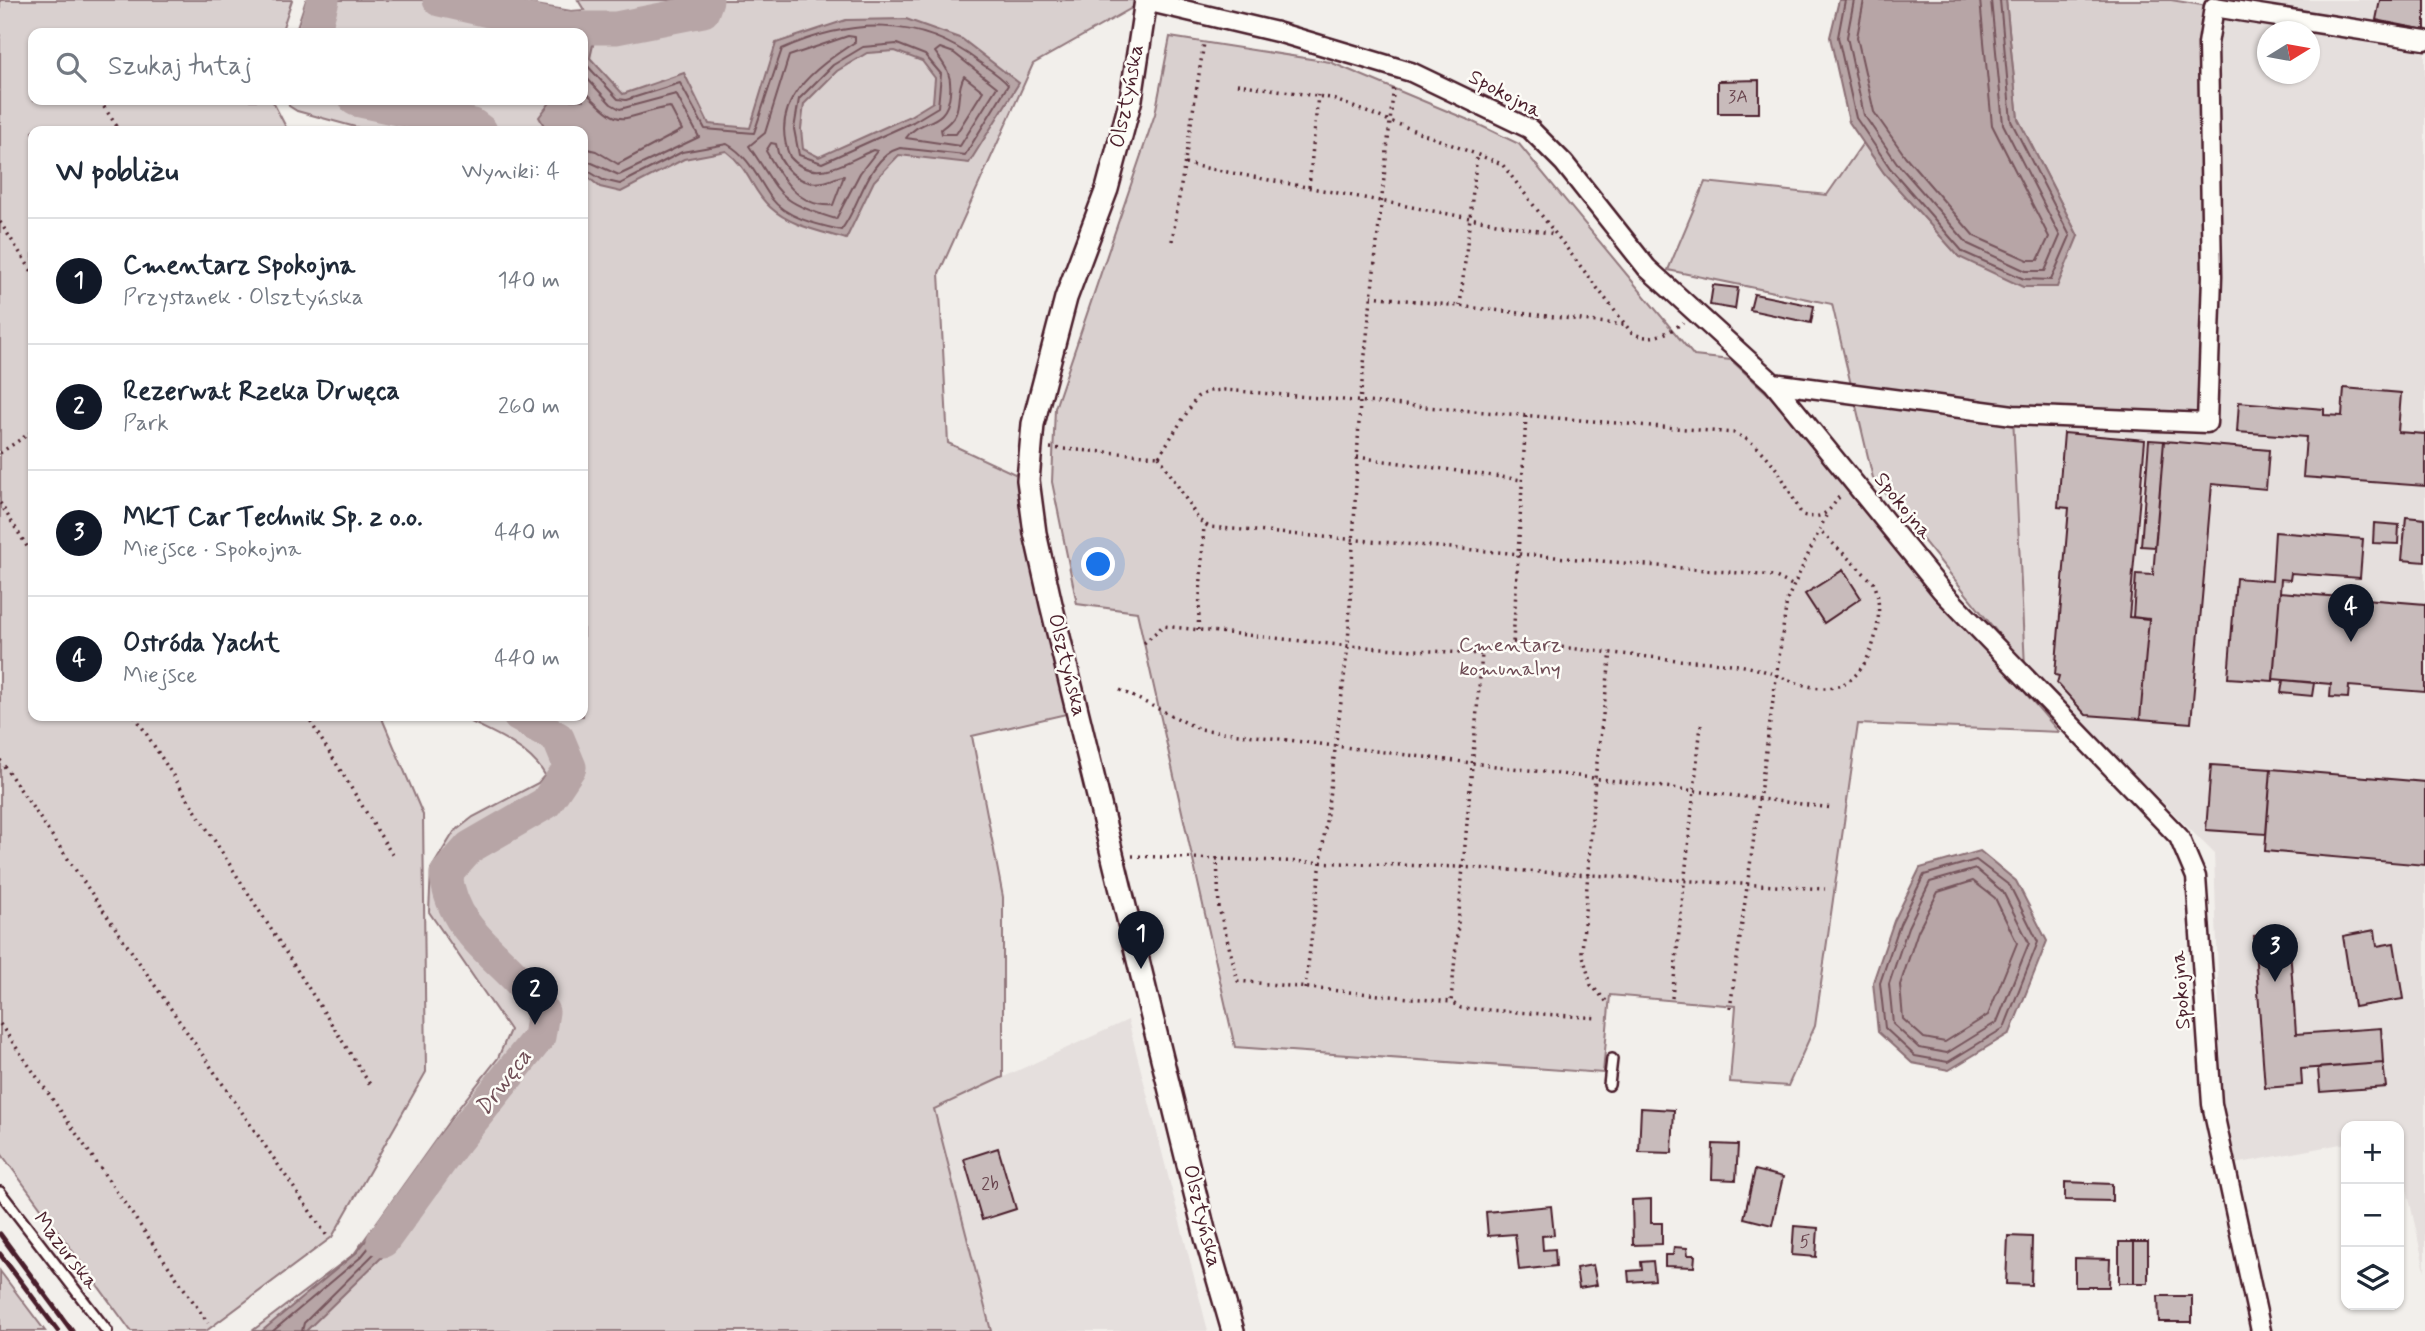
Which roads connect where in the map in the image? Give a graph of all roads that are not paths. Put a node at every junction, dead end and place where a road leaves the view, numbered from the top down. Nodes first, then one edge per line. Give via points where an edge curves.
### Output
1 (1146, 1) edge
2 (2425, 40) edge
3 (1773, 383) junction
4 (1612, 1059) dead end
5 (1609, 1085) dead end
6 (0, 1192) edge
7 (107, 1331) edge
8 (1233, 1331) edge
9 (2261, 1331) edge

1 - 3 street, Spokojna via 1396,67 1530,129 1564,163 1647,268
1 - 8 street, Olsztyńska via 1131,99 1107,189 1066,298 1032,424 1028,480 1035,533 1206,1238
2 - 3 street via 2214,7 2207,44 2212,276 2207,423 2013,415
3 - 9 street, Spokojna via 1942,591 2179,837 2196,877 2212,1104
4 - 5 lane
6 - 7 lane, Mazurska

